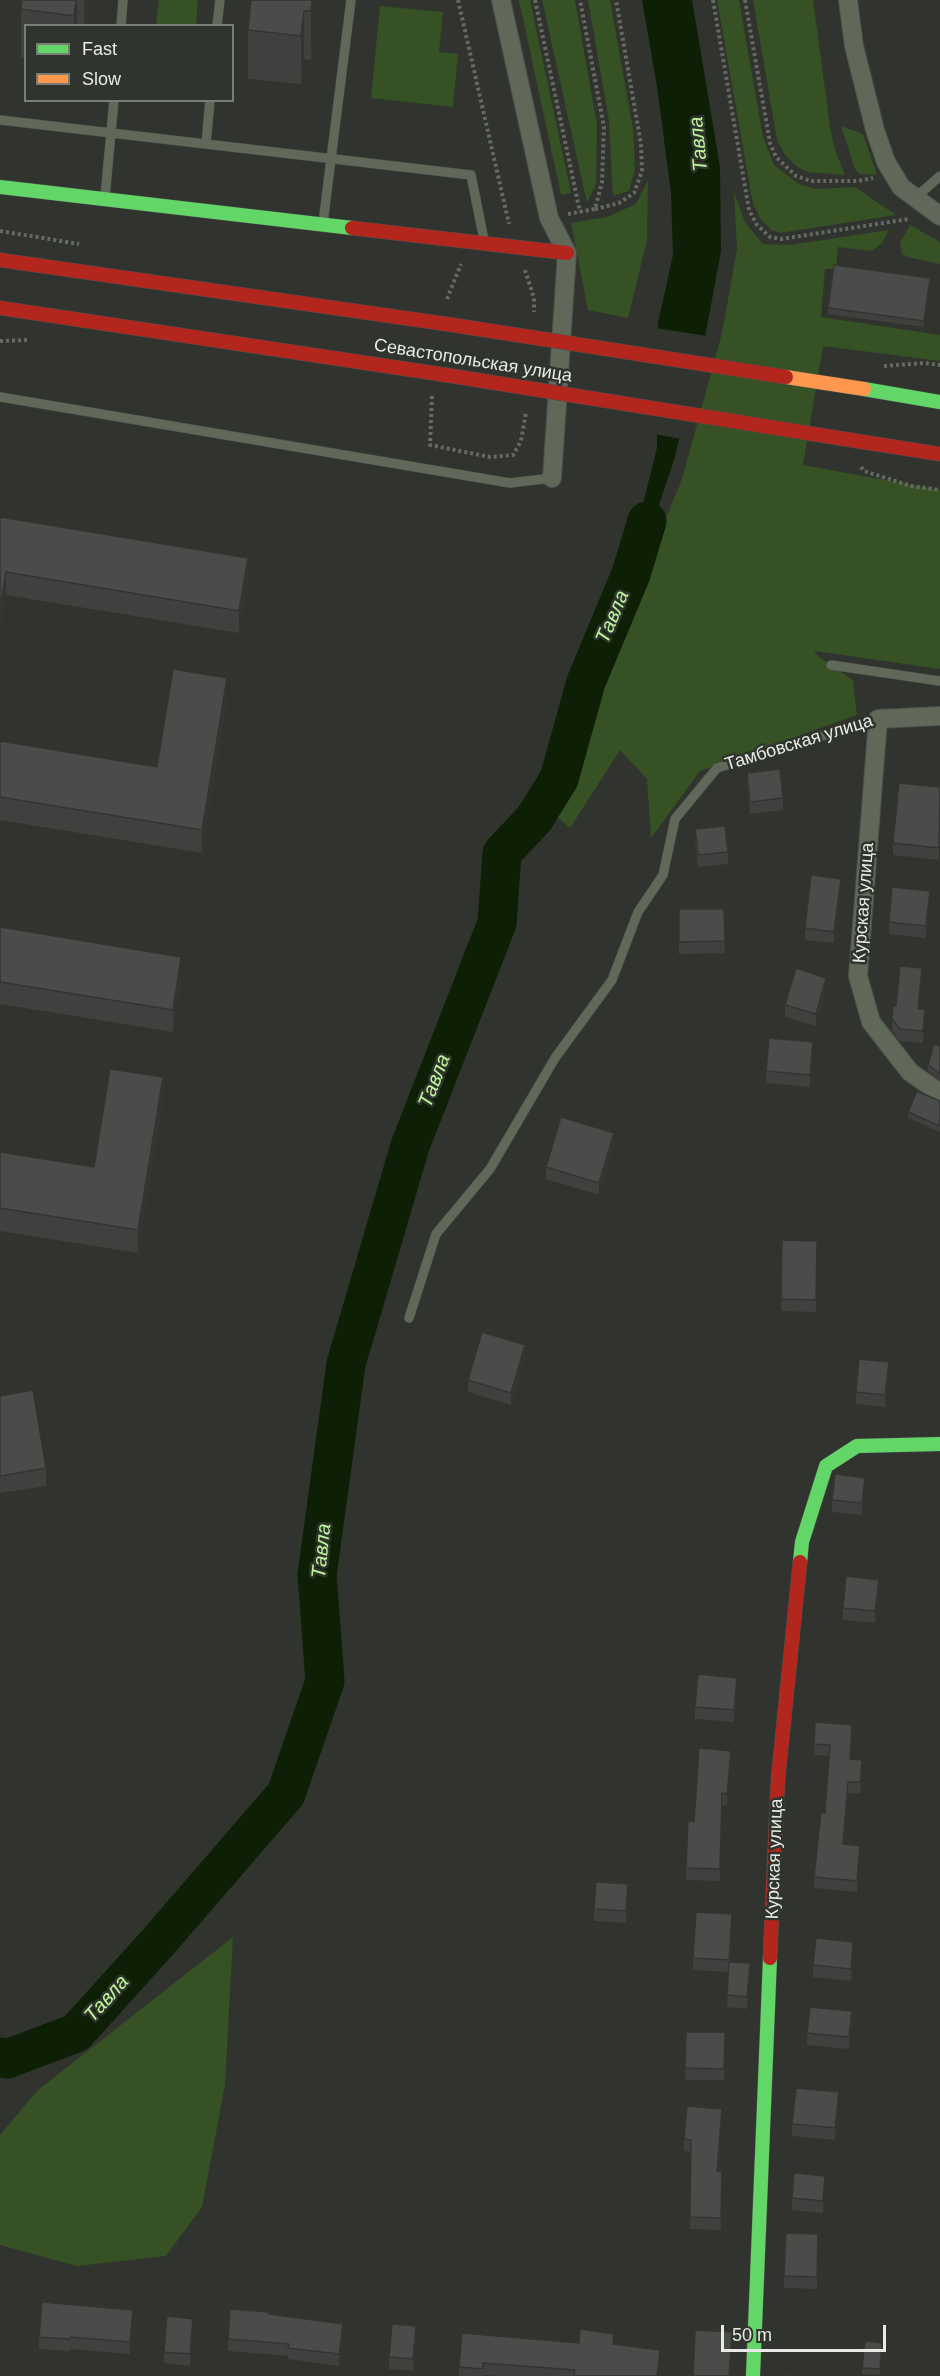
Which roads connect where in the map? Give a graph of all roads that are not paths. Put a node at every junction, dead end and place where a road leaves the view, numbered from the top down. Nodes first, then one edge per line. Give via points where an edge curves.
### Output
1 (123, 0) edge
2 (220, 0) edge
3 (351, 0) edge
4 (501, 0) edge
5 (848, 0) edge
6 (121, 24) edge
7 (217, 24) edge
8 (114, 102) edge
9 (210, 102) edge
10 (0, 120) edge
11 (111, 134) junction
12 (206, 144) junction
13 (332, 160) junction
14 (940, 176) edge
15 (0, 187) edge
16 (915, 198) junction
17 (105, 200) junction
18 (939, 215) edge
19 (323, 223) junction
20 (484, 243) junction
21 (567, 253) junction
22 (0, 260) edge
23 (0, 308) edge
24 (0, 397) edge
25 (940, 402) edge
26 (940, 454) edge
27 (552, 478) joint
28 (831, 665) dead end
29 (940, 681) edge
30 (940, 716) edge
31 (878, 719) junction
32 (940, 1093) edge
33 (409, 1318) dead end
34 (940, 1444) edge
35 (753, 2376) edge

1 - 6 lane
2 - 7 lane
3 - 13 lane
4 - 21 street via 549,218
5 - 16 street via 875,130 891,173
8 - 11 lane
9 - 12 lane
10 - 11 lane
11 - 12 lane
11 - 17 lane
12 - 13 lane
13 - 19 lane
13 - 20 lane via 471,175
14 - 16 lane
15 - 17 main road
16 - 18 street
17 - 19 main road
19 - 20 main road
20 - 21 main road
21 - 27 street
22 - 25 main road, Севастопольская улица, bridge via 453,325
23 - 26 main road, Севастопольская улица, bridge
24 - 27 lane via 510,483
28 - 29 lane
30 - 31 street, Тамбовская улица
31 - 32 street, Курская улица via 858,976 871,1022 910,1072
31 - 33 lane, Тамбовская улица via 717,768 675,819 663,875 638,912 612,980 555,1058 489,1169 436,1234
34 - 35 main road, Курская улица via 857,1446 826,1466 802,1542 778,1779

